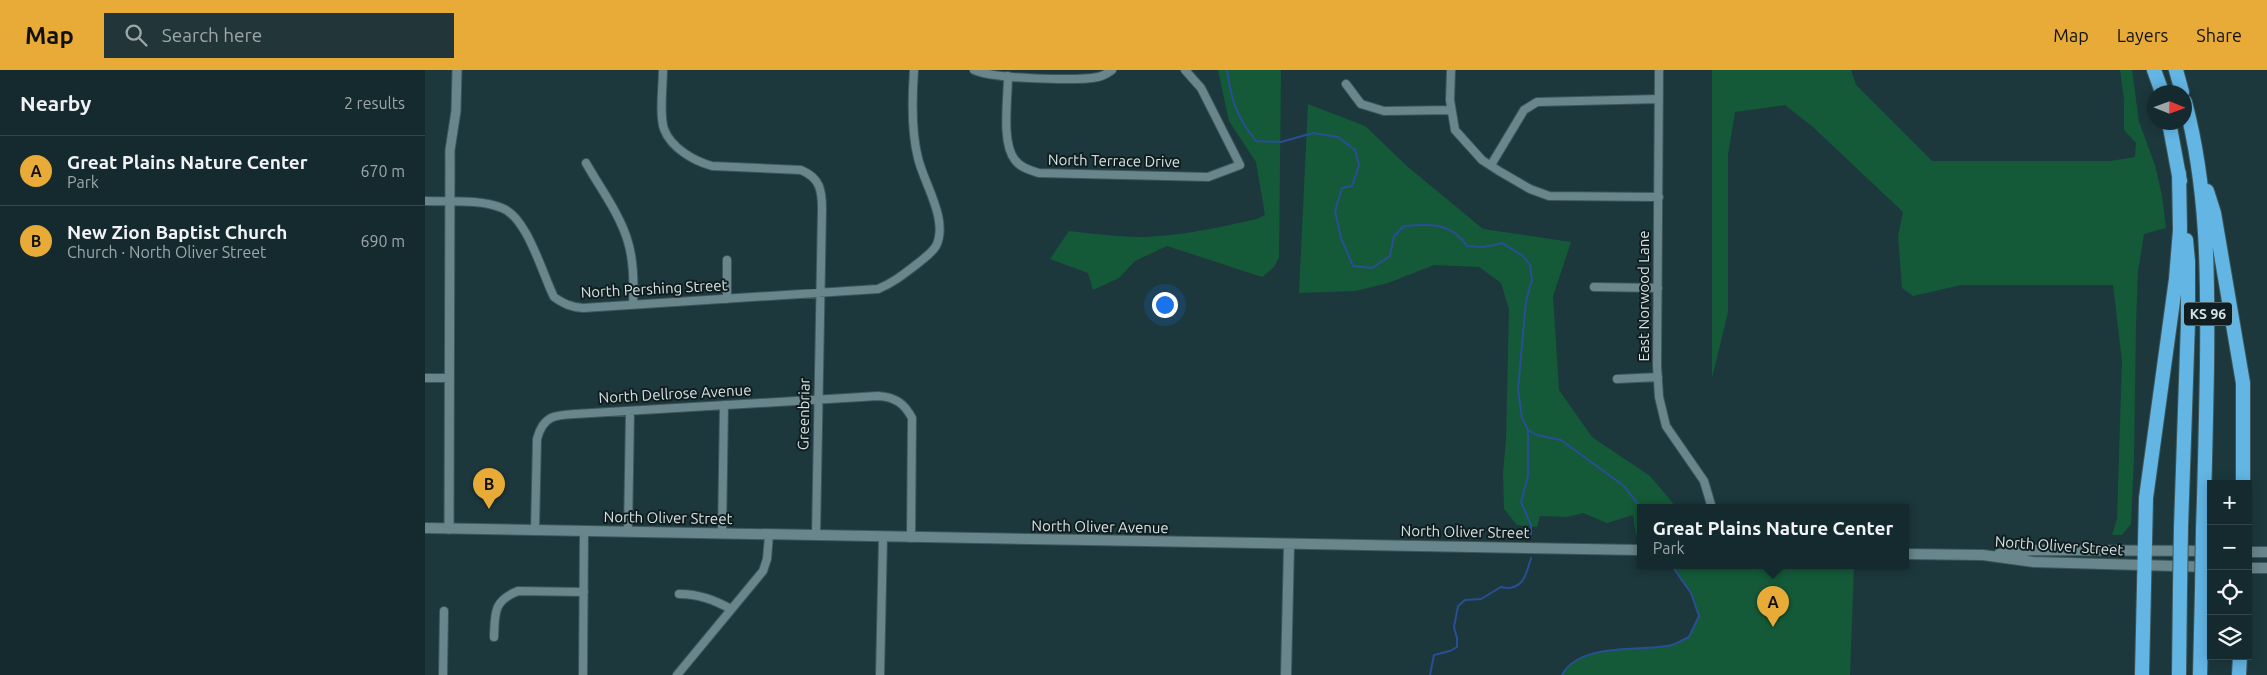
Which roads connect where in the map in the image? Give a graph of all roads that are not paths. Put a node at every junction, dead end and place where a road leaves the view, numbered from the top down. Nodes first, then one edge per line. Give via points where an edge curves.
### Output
1 (457, 70) edge
2 (663, 70) edge
3 (915, 70) edge
4 (975, 70) edge
5 (1112, 70) edge
6 (1185, 70) edge
7 (1451, 70) edge
8 (1659, 70) edge
9 (2154, 70) edge
10 (2176, 70) edge
11 (1008, 76) junction
12 (1347, 84) dead end
13 (2159, 85) edge
14 (2180, 85) edge
15 (1659, 99) junction
16 (1451, 110) junction
17 (2171, 130) edge
18 (2191, 130) edge
19 (2198, 161) junction
20 (586, 163) dead end
21 (1491, 165) junction
22 (2179, 173) junction
23 (1659, 197) junction
24 (425, 201) edge
25 (450, 202) junction
26 (727, 260) dead end
27 (1594, 287) dead end
28 (1658, 288) junction
29 (820, 293) junction
30 (727, 299) junction
31 (633, 304) junction
32 (1658, 377) junction
33 (425, 378) edge
34 (449, 378) junction
35 (1617, 378) dead end
36 (819, 400) junction
37 (724, 405) junction
38 (630, 411) junction
39 (2243, 480) edge
40 (1711, 504) edge
41 (425, 528) edge
42 (449, 528) junction
43 (535, 530) junction
44 (584, 532) junction
45 (628, 532) junction
46 (722, 534) junction
47 (769, 535) junction
48 (816, 536) junction
49 (883, 537) junction
50 (911, 538) junction
51 (1289, 545) junction
52 (1637, 550) edge
53 (2145, 550) junction
54 (2207, 551) edge
55 (2252, 552) edge
56 (2267, 552) edge
57 (1909, 554) edge
58 (1983, 555) junction
59 (2145, 566) junction
60 (2207, 567) edge
61 (2252, 568) edge
62 (2267, 568) edge
63 (584, 592) junction
64 (679, 594) dead end
65 (731, 609) junction
66 (444, 611) dead end
67 (494, 637) dead end
68 (2240, 660) edge
69 (443, 675) edge
70 (583, 675) edge
71 (677, 675) edge
72 (880, 675) edge
73 (1286, 675) edge
74 (2142, 675) edge
75 (2179, 675) edge
76 (2200, 675) edge
77 (2239, 675) edge

1 - 25 street via 456,111 450,150
2 - 29 street, Greenbriar via 664,129 686,154 712,166 801,170 811,174 821,187
3 - 29 street, North Pershing Street via 917,157 940,224 936,247 894,282 878,289
4 - 11 street
5 - 11 street via 1099,77 1083,78
6 - 11 street, North Terrace Drive via 1201,88 1240,165 1208,177 1039,173 1025,168 1016,161 1007,139
7 - 16 street
8 - 15 street, East Norwood Lane
9 - 13 highway
10 - 14 highway
12 - 16 street via 1361,104 1384,111
15 - 21 street via 1537,102 1524,110
15 - 23 street, East Norwood Lane
16 - 21 street via 1455,130
17 - 22 highway, KS 96
18 - 19 highway, KS 96
19 - 39 highway via 2214,213 2243,384
19 - 76 highway, KS 96, bridge via 2206,236 2208,299
20 - 31 street via 628,241 633,265
21 - 23 street via 1529,189 1549,196
22 - 53 highway via 2180,230 2176,279 2153,430
22 - 75 highway, KS 96, bridge via 2188,261
23 - 28 street, East Norwood Lane
24 - 25 street, North Pershing Street
25 - 31 street, North Pershing Street via 504,208 517,219 548,286 562,303 583,308
25 - 34 street
26 - 30 street
27 - 28 street
28 - 32 street, East Norwood Lane
29 - 30 street, North Pershing Street
29 - 36 street, Greenbriar
30 - 31 street, North Pershing Street
32 - 35 street
32 - 40 street, East Norwood Lane via 1666,426 1704,481
33 - 34 street
34 - 42 street
36 - 37 street, North Dellrose Avenue
36 - 48 street, Greenbriar
36 - 50 street, North Dellrose Avenue via 887,396 906,408 912,418 913,431
37 - 38 street, North Dellrose Avenue
37 - 46 street
38 - 43 street, North Dellrose Avenue via 549,418 537,439
38 - 45 street
41 - 42 main road, North Oliver Street
42 - 43 main road, North Oliver Street
43 - 44 main road, North Oliver Street
44 - 45 main road, North Oliver Street
44 - 63 street
45 - 46 main road, North Oliver Street
46 - 47 main road, North Oliver Street
47 - 48 main road, North Oliver Street
47 - 65 street via 763,571
48 - 49 main road, North Oliver Street
49 - 50 main road, North Oliver Street
49 - 72 street
50 - 51 main road, North Oliver Avenue
51 - 52 main road, North Oliver Street
51 - 73 main road
53 - 54 main road
53 - 58 main road via 2034,550
53 - 59 highway
55 - 56 main road
57 - 58 main road, North Oliver Street
58 - 59 main road, North Oliver Street via 2034,562
59 - 60 main road, North Oliver Street
59 - 74 highway
61 - 62 main road
63 - 67 street via 517,591 509,594 499,602 495,612
63 - 70 street
64 - 65 street via 713,599
65 - 71 street
66 - 69 street
68 - 77 highway

